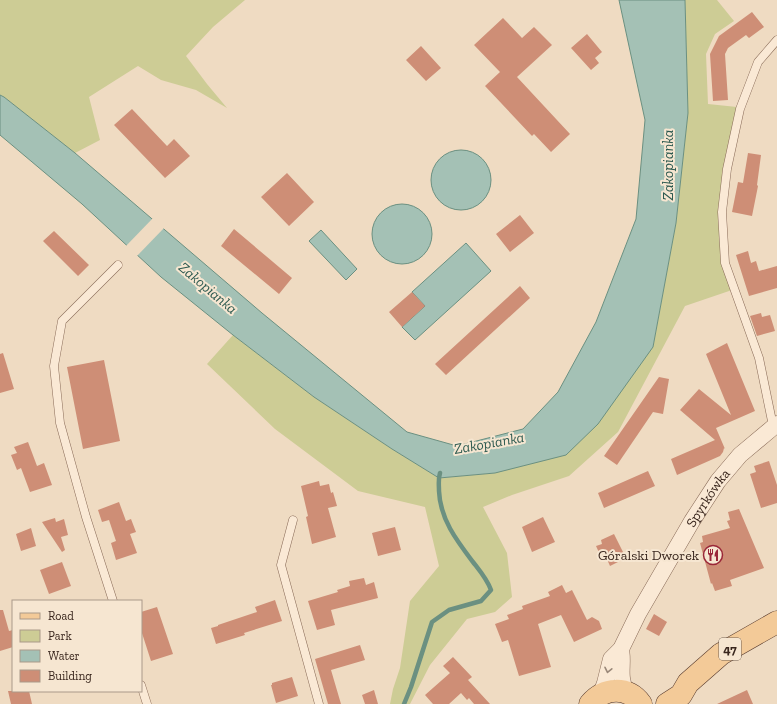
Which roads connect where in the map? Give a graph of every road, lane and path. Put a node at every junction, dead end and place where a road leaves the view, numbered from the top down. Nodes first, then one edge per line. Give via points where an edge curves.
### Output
1 (777, 40) edge
2 (118, 265) dead end
3 (775, 425) edge
4 (293, 520) dead end
5 (113, 600) edge
6 (777, 622) edge
7 (621, 649) junction
8 (688, 683) junction
9 (142, 688) edge
10 (634, 698) edge
11 (596, 699) edge
12 (147, 704) edge
13 (319, 704) edge
14 (667, 704) edge

1 - 3 lane via 758,62 740,109 727,169 722,212 726,263 759,358
2 - 5 lane via 62,321 54,366 60,423
3 - 7 street, Spyrkówka via 740,455 718,481 638,614
4 - 13 lane via 281,565
6 - 8 main road, 47 via 721,654
7 - 10 street, Spyrkówka via 621,674
7 -> 11 street, Spyrkówka via 611,659 605,683
8 - 10 main road, 47 via 650,697
8 - 14 main road, 47 via 681,695
9 - 12 lane
10 - 11 main road, 47 via 613,690

